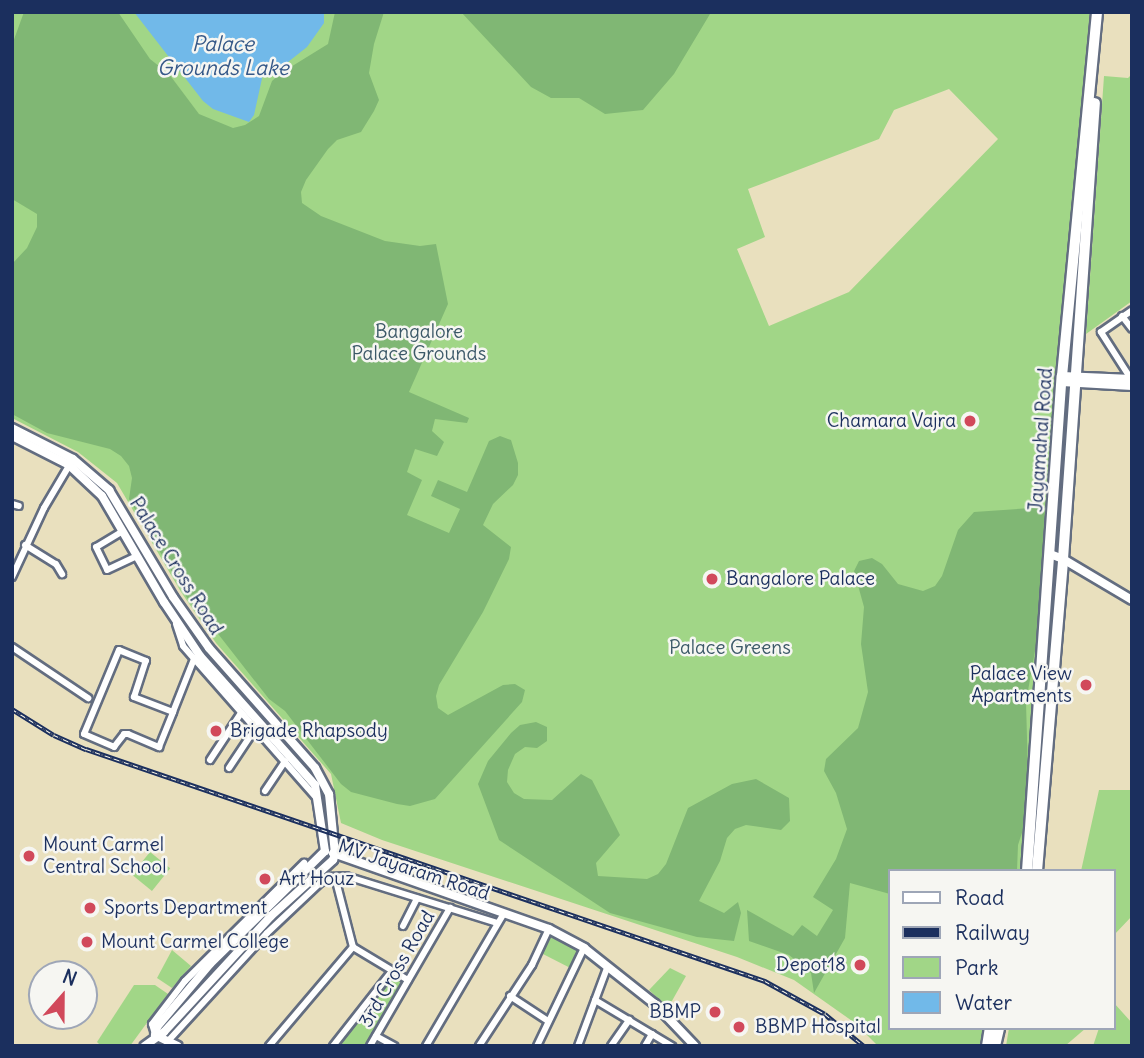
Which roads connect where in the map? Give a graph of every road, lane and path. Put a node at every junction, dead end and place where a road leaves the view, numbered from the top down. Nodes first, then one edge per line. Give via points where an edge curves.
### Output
1 (1100, 12) edge
2 (1132, 310) edge
3 (1122, 316) junction
4 (1132, 329) edge
5 (1062, 379) junction
6 (1076, 380) junction
7 (1131, 382) edge
8 (12, 428) edge
9 (12, 436) edge
10 (71, 462) junction
11 (123, 531) junction
12 (25, 545) junction
13 (16, 554) edge
14 (1050, 554) junction
15 (137, 556) junction
16 (1063, 559) junction
17 (62, 574) dead end
18 (12, 577) edge
19 (173, 597) junction
20 (1132, 600) edge
21 (164, 602) junction
22 (175, 618) junction
23 (12, 647) edge
24 (194, 659) junction
25 (88, 698) dead end
26 (173, 712) junction
27 (241, 713) junction
28 (254, 729) junction
29 (210, 760) dead end
30 (285, 761) junction
31 (229, 768) dead end
32 (265, 791) dead end
33 (316, 797) dead end
34 (320, 813) junction
35 (331, 816) junction
36 (324, 854) junction
37 (334, 857) junction
38 (304, 863) dead end
39 (1027, 869) edge
40 (1037, 869) edge
41 (335, 877) junction
42 (417, 898) junction
43 (450, 908) junction
44 (499, 913) junction
45 (497, 923) junction
46 (402, 926) dead end
47 (549, 929) junction
48 (353, 947) junction
49 (583, 948) junction
50 (607, 968) junction
51 (392, 971) junction
52 (408, 980) junction
53 (510, 996) junction
54 (595, 1000) junction
55 (629, 1020) junction
56 (548, 1021) junction
57 (652, 1034) junction
58 (155, 1035) junction
59 (376, 1036) junction
60 (169, 1040) junction
61 (690, 1044) edge
62 (481, 1045) edge
63 (145, 1046) edge
64 (178, 1046) edge
65 (269, 1046) edge
66 (332, 1046) edge
67 (370, 1046) edge
68 (394, 1046) edge
69 (426, 1046) edge
70 (537, 1046) edge
71 (578, 1046) edge
72 (611, 1046) edge
73 (645, 1046) edge
74 (672, 1046) edge

1 - 5 main road, Jayamahal Road
1 - 6 main road, Jayamahal Road
2 - 3 street
3 - 4 street
3 - 7 street via 1101,335
5 - 6 street
5 - 14 main road, Jayamahal Road
6 - 7 street
6 - 16 main road, Jayamahal Road
8 - 10 street, Palace Cross Road
9 - 10 street, Palace Cross Road
10 - 11 street, Palace Cross Road via 102,496
10 - 12 street
10 - 19 street, Palace Cross Road via 110,490
11 - 15 street, Palace Cross Road
11 - 15 street via 96,547 107,570
12 - 13 street
12 - 17 street via 56,564
13 - 18 street
14 - 16 street
14 - 39 main road, Jayamahal Road
15 - 21 street, Palace Cross Road
16 - 20 street
16 - 40 main road, Jayamahal Road
19 - 21 street
19 - 35 street, Palace Cross Road via 243,690 320,774 329,794
21 - 22 street, Palace Cross Road
22 - 24 street via 183,646
22 - 34 street, Palace Cross Road via 200,656 315,785
23 - 25 street
24 - 26 street
24 - 27 street
26 - 26 street via 159,747 126,734 116,747 84,734 119,650 146,661 134,697
27 - 28 street
27 - 29 street
28 - 30 street
28 - 31 street
30 - 32 street
30 - 33 street
34 - 35 street
34 - 36 street, Palace Cross Road
35 - 37 street, Palace Cross Road
36 - 37 street, MV Jayaram Road
36 - 58 street via 210,964
37 - 44 street, MV Jayaram Road
37 - 58 street via 271,916 164,1032
38 - 58 street via 185,981 152,1024
41 - 42 street via 346,876
41 - 48 street
41 - 60 street via 320,883 267,933
42 - 43 street
42 - 46 street
43 - 45 street
43 - 52 street, 3rd Cross Road
44 - 45 street
44 - 47 street, MV Jayaram Road
45 - 69 street
47 - 49 street, MV Jayaram Road
47 - 53 street
48 - 51 street
48 - 65 street
49 - 50 street, MV Jayaram Road
49 - 56 street
50 - 54 street
50 - 61 street, MV Jayaram Road via 654,1004
51 - 52 street
51 - 66 street
52 - 59 street, 3rd Cross Road
53 - 56 street
53 - 62 street
54 - 55 street
54 - 71 street
55 - 57 street
55 - 72 street
56 - 70 street
57 - 73 street
57 - 74 street
58 - 60 street
58 - 63 street
59 - 67 street, 3rd Cross Road
59 - 68 street
60 - 64 street

